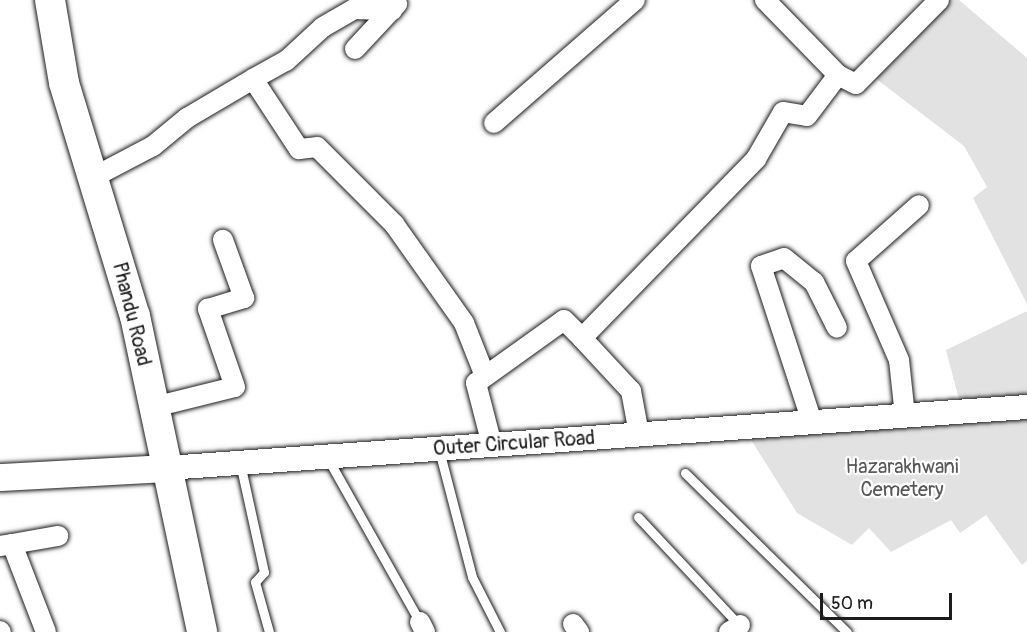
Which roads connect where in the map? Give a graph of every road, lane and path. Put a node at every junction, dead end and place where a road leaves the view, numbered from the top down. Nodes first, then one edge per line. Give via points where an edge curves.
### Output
1 (50, 0) edge
2 (635, 0) edge
3 (765, 0) edge
4 (939, 0) edge
5 (397, 5) edge
6 (355, 49) dead end
7 (837, 75) junction
8 (253, 79) junction
9 (494, 123) dead end
10 (92, 178) junction
11 (919, 205) dead end
12 (222, 240) dead end
13 (837, 328) dead end
14 (582, 338) junction
15 (485, 376) junction
16 (154, 407) junction
17 (1027, 407) edge
18 (905, 416) junction
19 (812, 422) junction
20 (639, 435) junction
21 (492, 445) junction
22 (438, 448) junction
23 (326, 456) junction
24 (240, 463) junction
25 (167, 468) junction
26 (685, 473) dead end
27 (0, 477) edge
28 (638, 517) dead end
29 (58, 536) dead end
30 (6, 545) edge
31 (422, 627) edge
32 (738, 630) edge
33 (46, 632) edge
34 (202, 632) edge
35 (269, 632) edge
36 (500, 632) edge
37 (848, 632) edge

1 - 10 main road, Phandu Road via 64,83
2 - 9 street
3 - 7 street
4 - 7 street via 856,84
5 - 6 street
5 - 8 street via 354,9 323,27 286,61
7 - 14 street via 807,116 783,112 756,159
8 - 10 street via 187,118 153,146
8 - 15 street via 299,149 316,147 394,224 464,323
10 - 16 main road, Phandu Road via 135,316
11 - 18 street via 856,261 898,360
12 - 16 street via 244,298 208,309 235,387
13 - 19 street via 814,282 784,258 761,266
14 - 15 street via 564,320
14 - 20 street via 631,391
15 - 21 street via 476,383
16 - 25 main road, Phandu Road
17 - 18 street, Outer Circular Road
18 - 19 street, Outer Circular Road
19 - 20 street, Outer Circular Road
20 - 21 street, Outer Circular Road
21 - 22 street, Outer Circular Road
22 - 23 street, Outer Circular Road
22 - 36 lane via 472,578
23 - 24 street, Outer Circular Road
23 - 31 lane
24 - 25 street, Outer Circular Road
24 - 35 lane via 264,572 255,582
25 - 27 main road, Outer Circular Road
25 - 34 main road, Phandu Road
26 - 37 lane
28 - 32 lane
29 - 30 street
30 - 33 street

